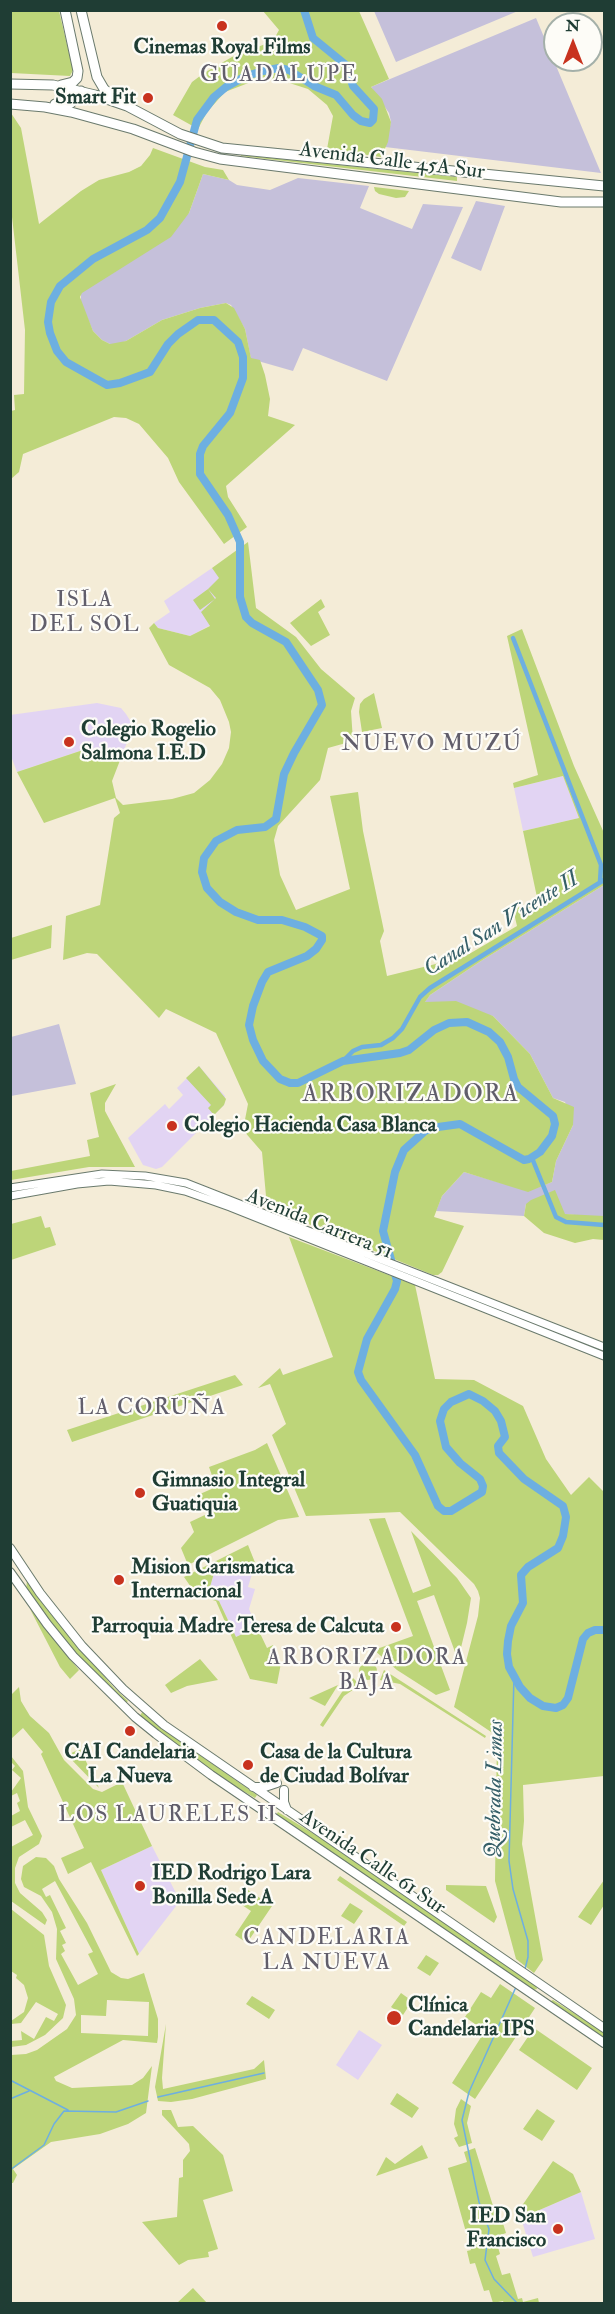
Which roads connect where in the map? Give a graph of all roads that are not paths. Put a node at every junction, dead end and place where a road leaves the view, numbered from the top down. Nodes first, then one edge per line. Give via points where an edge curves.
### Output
1 (65, 10) edge
2 (81, 10) edge
3 (10, 84) edge
4 (53, 85) junction
5 (81, 91) junction
6 (10, 102) edge
7 (125, 106) junction
8 (604, 186) edge
9 (604, 202) edge
10 (10, 1188) edge
11 (10, 1196) edge
12 (230, 1207) junction
13 (250, 1208) junction
14 (373, 1261) junction
15 (542, 1327) junction
16 (604, 1347) edge
17 (604, 1356) edge
18 (10, 1548) edge
19 (13, 1557) edge
20 (10, 1572) edge
21 (133, 1698) junction
22 (129, 1712) junction
23 (277, 1783) dead end
24 (251, 1787) junction
25 (284, 1790) dead end
26 (288, 1812) junction
27 (539, 1984) junction
28 (533, 1994) junction
29 (604, 2028) edge
30 (604, 2043) edge

1 - 4 highway via 78,75 69,84
2 - 7 highway via 97,77 108,93
3 - 4 highway
4 - 5 highway
5 - 6 highway via 65,104
5 - 7 highway
6 - 9 highway, Avenida Calle 45A Sur via 71,112 133,129 194,152 243,162 528,198
7 - 8 highway, Avenida Calle 45A Sur via 212,146
10 - 13 main road, Avenida Carrera 51 via 93,1174 145,1176 199,1187
11 - 12 main road, Avenida Carrera 51 via 85,1183 128,1182 185,1191
12 - 13 main road
12 - 14 main road, Avenida Carrera 51
13 - 14 main road, Avenida Carrera 51
14 - 15 main road, Avenida Carrera 51
15 - 16 main road, Avenida Carrera 51
15 - 17 main road, Avenida Carrera 51
18 - 19 main road, Avenida Calle 61 Sur
19 - 21 main road, Avenida Calle 61 Sur via 82,1646
20 - 22 main road, Avenida Calle 61 Sur via 73,1656
21 - 22 main road via 135,1709
21 - 24 main road, Avenida Calle 61 Sur via 169,1729
22 - 28 main road, Avenida Calle 61 Sur via 193,1762
23 - 24 main road
24 - 26 main road, Avenida Calle 61 Sur
25 - 26 main road
26 - 27 main road, Avenida Calle 61 Sur
27 - 28 main road via 539,1990
27 - 29 main road, Avenida Calle 61 Sur
28 - 30 main road, Avenida Calle 61 Sur

